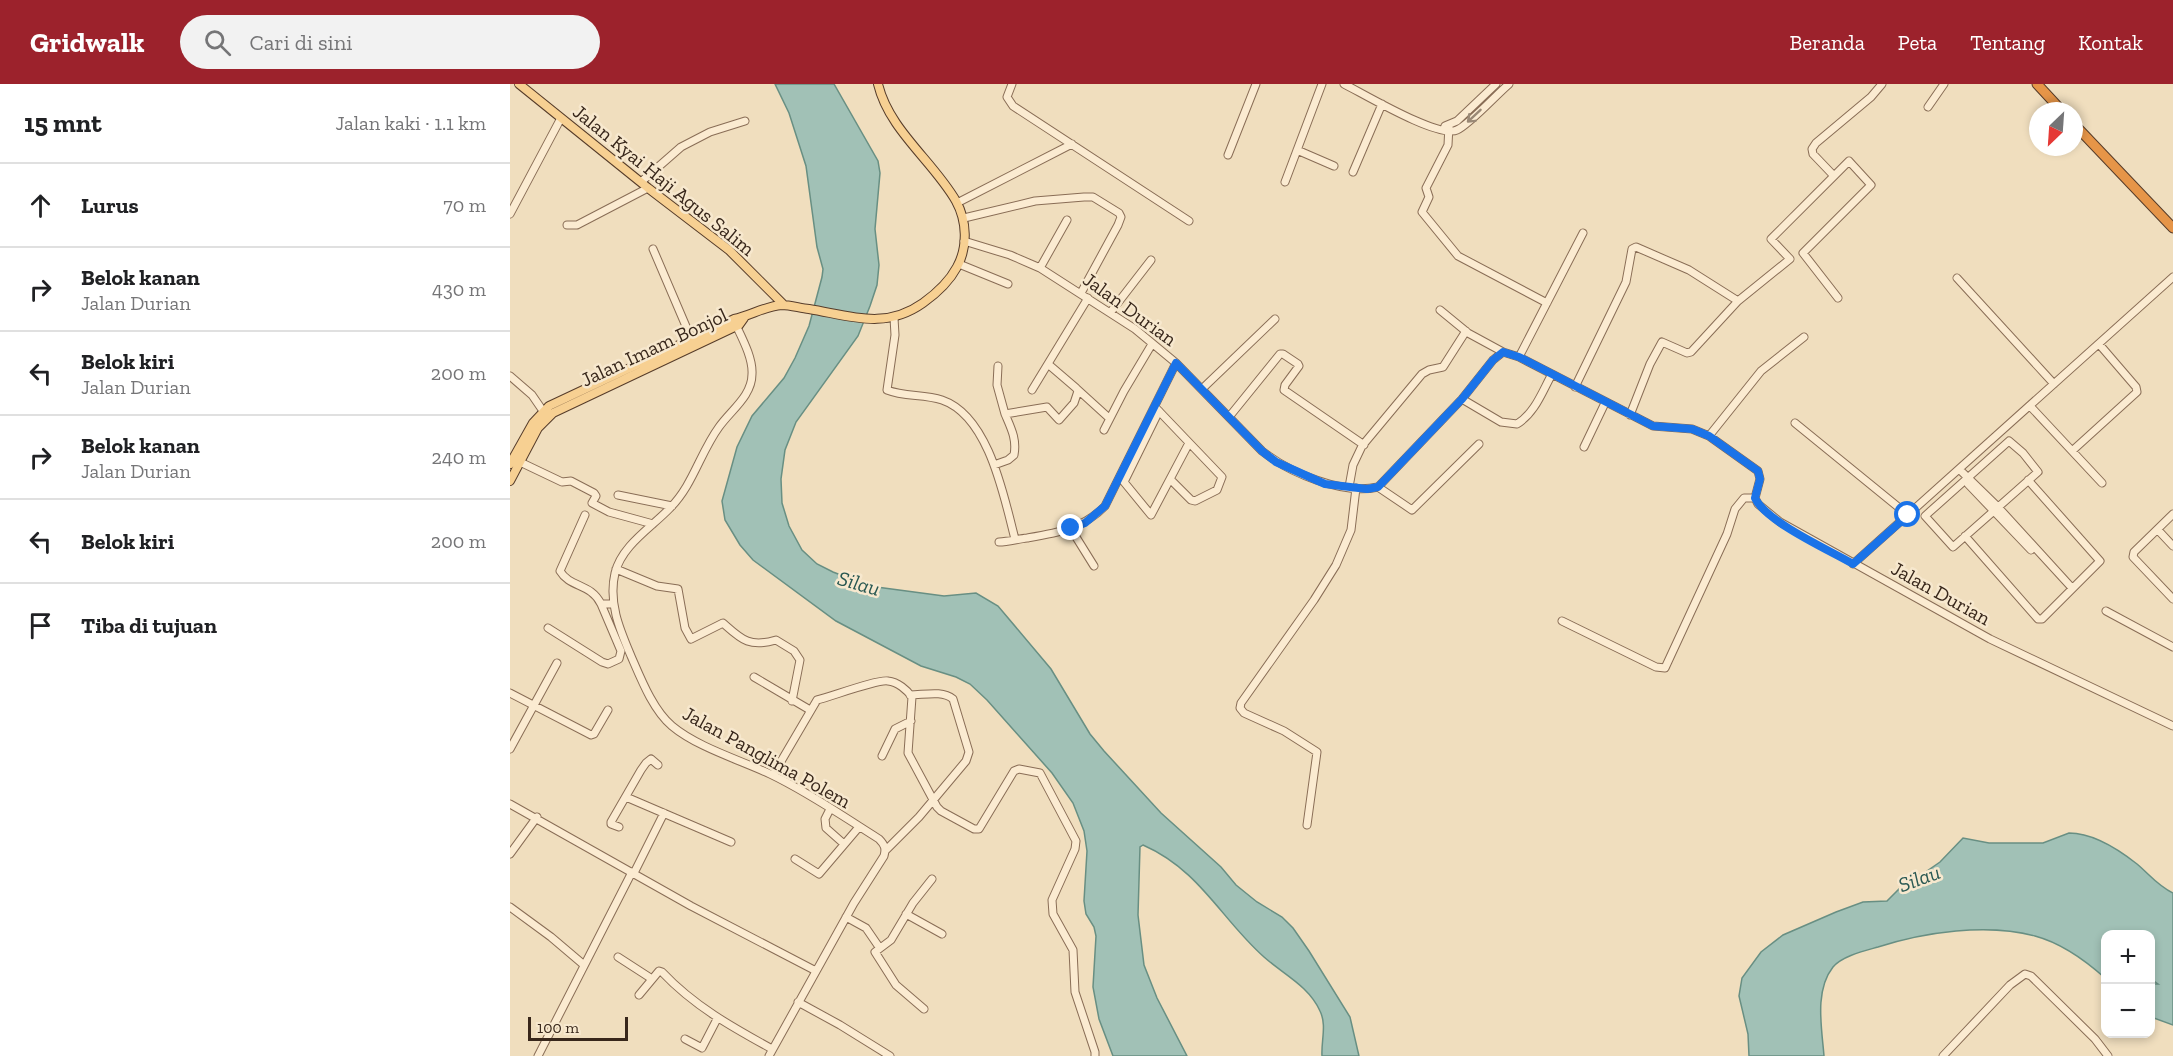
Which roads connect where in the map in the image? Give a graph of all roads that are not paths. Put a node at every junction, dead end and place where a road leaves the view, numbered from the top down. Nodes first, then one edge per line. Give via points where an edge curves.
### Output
1 (519, 84) edge
2 (878, 84) edge
3 (1012, 84) edge
4 (1256, 84) edge
5 (1322, 84) edge
6 (1344, 84) edge
7 (1496, 84) edge
8 (1509, 84) edge
9 (1882, 84) edge
10 (1944, 84) edge
11 (2037, 84) edge
12 (2054, 102) edge
13 (1382, 104) junction
14 (1928, 107) dead end
15 (561, 118) junction
16 (745, 121) dead end
17 (1449, 129) junction
18 (2083, 133) edge
19 (1072, 144) junction
20 (1297, 150) junction
21 (1228, 155) dead end
22 (1334, 166) dead end
23 (1353, 172) dead end
24 (1834, 176) junction
25 (1286, 182) dead end
26 (644, 185) junction
27 (957, 203) junction
28 (510, 214) edge
29 (964, 218) junction
30 (1067, 220) dead end
31 (1189, 221) dead end
32 (567, 225) dead end
33 (2173, 228) edge
34 (1583, 233) dead end
35 (964, 241) junction
36 (653, 249) dead end
37 (1803, 253) junction
38 (1790, 259) junction
39 (1151, 260) dead end
40 (958, 264) junction
41 (1040, 268) junction
42 (2173, 277) edge
43 (1957, 278) dead end
44 (1008, 284) dead end
45 (1081, 293) junction
46 (1088, 298) junction
47 (1838, 298) dead end
48 (1738, 302) junction
49 (1547, 303) junction
50 (784, 305) junction
51 (1440, 310) dead end
52 (1110, 313) junction
53 (894, 318) junction
54 (1275, 319) dead end
55 (735, 323) junction
56 (1466, 331) junction
57 (1804, 337) dead end
58 (689, 342) junction
59 (1152, 344) junction
60 (2099, 344) junction
61 (1503, 352) junction
62 (1519, 357) junction
63 (1176, 363) junction
64 (1048, 364) junction
65 (998, 366) dead end
66 (1552, 374) junction
67 (510, 376) edge
68 (2054, 384) junction
69 (1575, 387) junction
70 (1076, 388) junction
71 (1202, 389) junction
72 (1032, 390) dead end
73 (1462, 399) junction
74 (1605, 403) junction
75 (2030, 406) junction
76 (1157, 409) junction
77 (543, 411) junction
78 (1005, 414) junction
79 (1630, 415) junction
80 (1229, 417) junction
81 (1109, 418) junction
82 (1795, 423) dead end
83 (1104, 430) dead end
84 (1709, 436) junction
85 (1189, 443) junction
86 (1479, 444) dead end
87 (1364, 445) junction
88 (1584, 447) dead end
89 (2072, 451) junction
90 (520, 462) junction
91 (510, 464) edge
92 (994, 465) junction
93 (1959, 469) junction
94 (1968, 478) junction
95 (1170, 479) junction
96 (2028, 480) junction
97 (510, 481) edge
98 (2102, 483) dead end
99 (1353, 487) junction
100 (1378, 487) junction
101 (618, 495) dead end
102 (1755, 498) junction
103 (672, 506) junction
104 (1996, 509) junction
105 (2173, 514) edge
106 (585, 515) dead end
107 (1908, 515) junction
108 (653, 524) junction
109 (1071, 528) junction
110 (2158, 530) junction
111 (1965, 536) junction
112 (1015, 539) junction
113 (999, 542) dead end
114 (2173, 546) edge
115 (1853, 564) junction
116 (1094, 567) dead end
117 (616, 569) junction
118 (2070, 589) junction
119 (2173, 599) edge
120 (602, 604) junction
121 (614, 604) junction
122 (2106, 610) dead end
123 (1562, 621) dead end
124 (548, 628) dead end
125 (2173, 646) edge
126 (557, 663) dead end
127 (754, 677) dead end
128 (510, 693) edge
129 (910, 695) junction
130 (792, 701) junction
131 (535, 705) junction
132 (608, 710) dead end
133 (810, 710) junction
134 (911, 721) junction
135 (2173, 726) edge
136 (510, 749) edge
137 (882, 756) dead end
138 (658, 765) dead end
139 (772, 775) junction
140 (626, 797) junction
141 (933, 800) junction
142 (510, 804) edge
143 (830, 809) junction
144 (664, 813) junction
145 (537, 817) junction
146 (1307, 825) dead end
147 (859, 826) junction
148 (619, 827) dead end
149 (731, 842) dead end
150 (844, 844) junction
151 (886, 850) junction
152 (510, 854) edge
153 (795, 859) dead end
154 (633, 872) junction
155 (932, 879) dead end
156 (510, 907) edge
157 (906, 914) junction
158 (846, 917) junction
159 (942, 934) dead end
160 (879, 947) junction
161 (618, 957) dead end
162 (584, 965) junction
163 (816, 971) junction
164 (652, 980) junction
165 (639, 995) dead end
166 (798, 1002) junction
167 (924, 1009) dead end
168 (717, 1018) junction
169 (685, 1039) dead end
170 (770, 1053) edge
171 (538, 1056) edge
172 (890, 1056) edge
173 (1095, 1056) edge
174 (1943, 1056) edge
175 (2108, 1056) edge

1 - 15 main road, Jalan Kyai Haji Agus Salim
2 - 27 main road via 891,116
3 - 19 street via 1007,98 1013,106
4 - 21 street
5 - 20 street
6 - 13 street
7 - 17 street
8 -> 17 street via 1461,128
9 - 24 street via 1812,149
10 - 14 street
11 - 12 highway
13 - 17 street via 1434,129
13 - 23 street
15 - 26 main road, Jalan Kyai Haji Agus Salim
15 - 28 street
16 - 26 street via 681,147
17 - 49 street via 1448,145 1426,188 1429,197 1424,216 1458,256
18 - 33 highway
19 - 27 street
19 - 31 street
20 - 22 street
20 - 25 street
24 - 37 street via 1849,161 1871,185
24 - 38 street via 1771,239
26 - 32 street via 577,225
26 - 50 main road, Jalan Kyai Haji Agus Salim via 729,250
27 - 29 main road
29 - 35 main road
29 - 45 street via 1035,201 1084,197 1093,197 1119,213 1118,225
30 - 41 street
34 - 49 street
35 - 40 main road
35 - 41 street, Jalan Durian
36 - 58 street
37 - 38 street via 1793,261
37 - 47 street
38 - 48 street
39 - 52 street
40 - 44 street
40 - 53 main road via 938,292 912,311
41 - 45 street, Jalan Durian
42 - 60 street
43 - 68 street
45 - 46 street, Jalan Durian
46 - 52 street, Jalan Durian
46 - 64 street
48 - 69 street via 1689,270 1636,247 1632,249 1626,282
48 - 79 street via 1689,353 1662,342
49 - 62 street
50 - 53 main road via 876,321
50 - 55 main road, Jalan Imam Bonjol
51 - 56 street
52 - 59 street, Jalan Durian
53 - 92 street via 887,390 942,400 960,409 975,427
54 - 71 street
55 - 58 main road, Jalan Imam Bonjol
55 - 103 street, Jalan Panglima Polem via 752,366 750,388 712,437
56 - 61 street
56 - 87 street via 1443,367 1422,374
57 - 84 street via 1761,371
58 - 77 main road, Jalan Imam Bonjol
58 - 90 main road, Jalan Imam Bonjol via 553,413 538,428
59 - 63 street, Jalan Durian
59 - 81 street
60 - 68 street
60 - 89 street via 2137,392
61 - 62 street
61 - 73 street
62 - 66 street
63 - 71 street, Jalan Durian
63 - 76 street
64 - 70 street
64 - 72 street
65 - 78 street via 997,385
66 - 69 street
66 - 73 street via 1533,409 1517,424 1501,422
67 - 77 street via 532,394
68 - 75 street
69 - 74 street
70 - 78 street via 1074,403 1059,420 1047,407
70 - 81 street
71 - 80 street, Jalan Durian
73 - 100 street
74 - 79 street
74 - 88 street
75 - 89 street
75 - 93 street
76 - 85 street
76 - 95 street via 1124,483 1152,515
76 - 109 street via 1105,506 1085,523
77 - 91 main road, Jalan Imam Bonjol
78 - 92 street via 1014,435 1014,455
79 - 84 street via 1660,428 1692,429
80 - 87 street via 1283,354 1299,366 1284,390
80 - 99 street, Jalan Durian via 1276,462 1325,484
81 - 83 street
82 - 107 street
84 - 102 street via 1758,471
85 - 95 street
85 - 95 street via 1222,477 1221,483 1216,490 1194,501
86 - 100 street via 1412,510
87 - 99 street via 1353,465
89 - 98 street
90 - 97 main road, Jalan Imam Bonjol
90 - 108 street via 562,483 578,484 594,493 592,503 609,512
92 - 112 street
93 - 94 street
93 - 107 street
94 - 96 street via 2010,440 2038,469
94 - 104 street
94 - 111 street via 1925,517 1953,547
96 - 104 street
96 - 118 street via 2099,559
99 - 100 street, Jalan Durian
99 - 146 street via 1351,530 1336,565 1240,708 1317,752
101 - 103 street
102 - 115 street, Jalan Durian via 1780,522
102 - 123 street via 1744,498 1735,508 1727,534 1665,668
103 - 108 street, Jalan Panglima Polem
104 - 111 street
104 - 118 street
105 - 110 street
106 - 120 street via 560,571 593,592
107 - 115 street
108 - 117 street, Jalan Panglima Polem via 629,548
109 - 112 street
109 - 116 street
110 - 114 street
110 - 119 street via 2133,557
111 - 118 street via 2038,619
112 - 113 street
115 - 135 street, Jalan Durian via 1990,639
117 - 121 street, Jalan Panglima Polem
117 - 130 street via 657,586 678,589 685,628 691,639 723,622 739,639 762,645 776,640 794,651 800,660
120 - 121 street
120 - 124 street via 621,651 619,658 608,664
121 - 139 street, Jalan Panglima Polem via 638,673 665,719 685,735
122 - 125 street
126 - 131 street
127 - 130 street
128 - 131 street
129 - 133 street via 895,683 884,681 817,700
129 - 134 street
129 - 141 street via 944,694 953,699 969,752
130 - 133 street
131 - 132 street via 592,736
131 - 136 street
133 - 139 street
134 - 137 street via 895,729
134 - 141 street via 908,753
138 - 140 street via 651,759 646,763
139 - 143 street, Jalan Panglima Polem
140 - 144 street
140 - 148 street via 611,823
141 - 151 street
141 - 173 street via 941,811 976,829 982,827 1014,771 1041,774 1076,841 1051,909 1073,950 1075,992
142 - 145 street
143 - 147 street, Jalan Panglima Polem
143 - 150 street via 826,828
144 - 149 street
144 - 154 street
145 - 152 street
145 - 154 street
147 - 150 street
147 - 151 street, Jalan Panglima Polem via 879,839
150 - 153 street via 819,874
151 - 158 street
154 - 162 street
154 - 163 street
155 - 157 street
156 - 162 street
157 - 159 street
157 - 160 street via 891,940
158 - 160 street via 866,928
158 - 163 street
160 - 167 street via 874,953 896,985
161 - 164 street
162 - 171 street
163 - 166 street
164 - 165 street
164 - 168 street via 659,971 663,972
166 - 170 street
166 - 172 street
168 - 169 street via 702,1048
168 - 170 street
174 - 175 street via 2025,974

